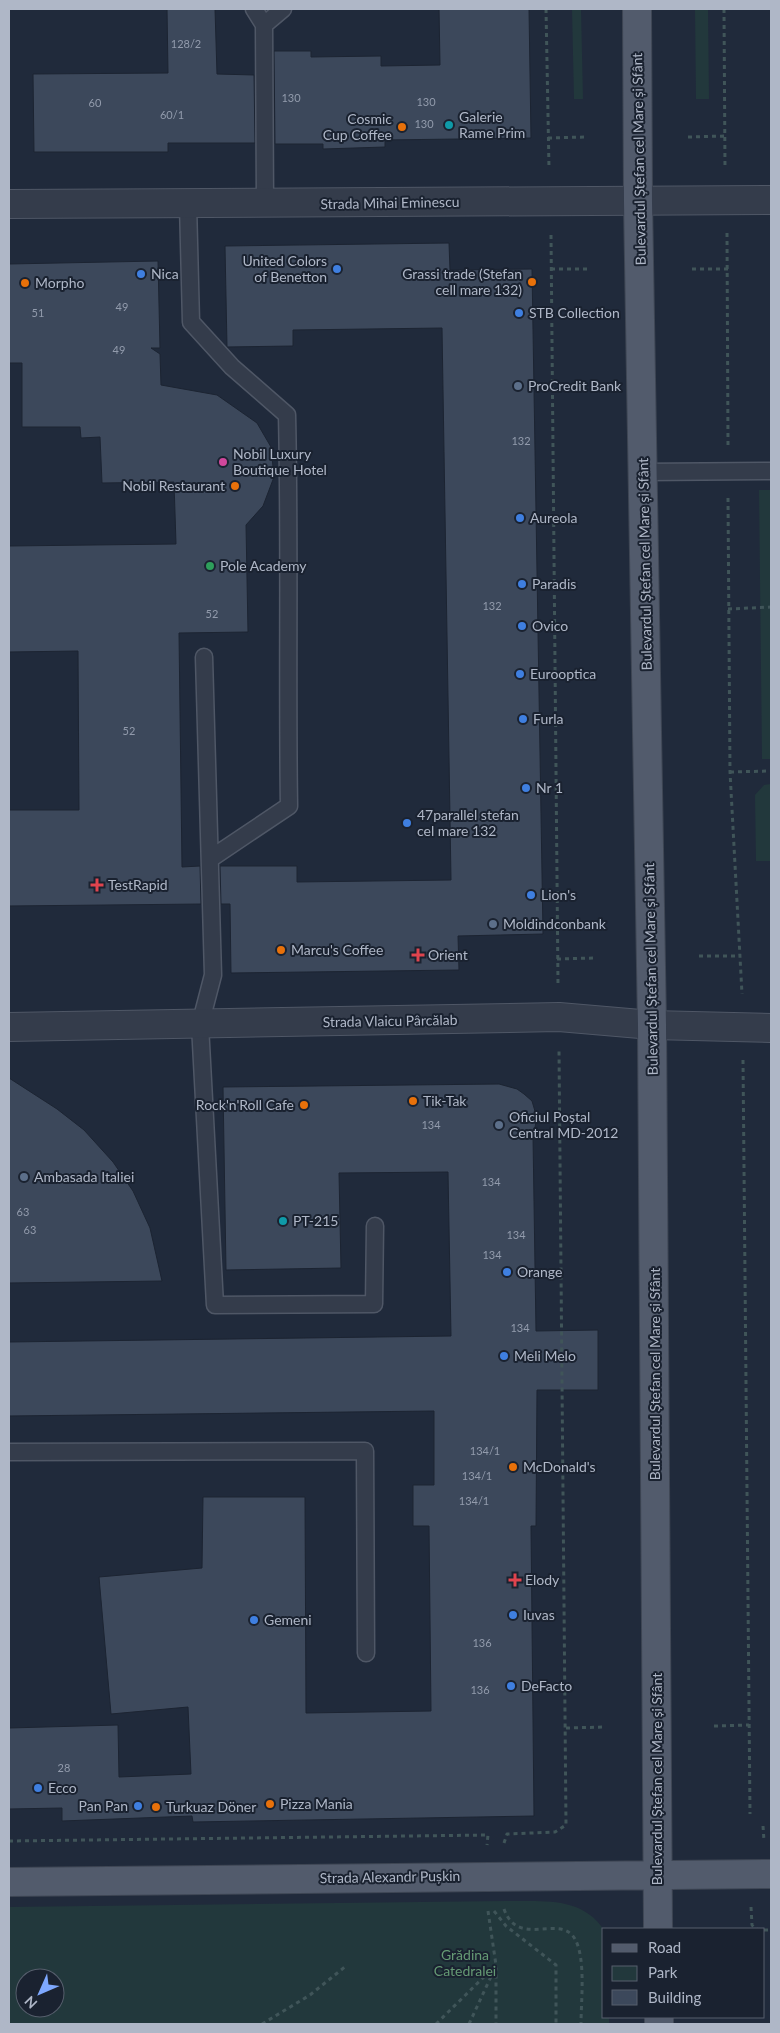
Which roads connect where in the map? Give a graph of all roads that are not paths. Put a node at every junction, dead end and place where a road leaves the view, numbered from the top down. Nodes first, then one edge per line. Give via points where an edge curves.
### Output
1 (254, 9) edge
2 (283, 9) edge
3 (637, 9) edge
4 (264, 25) junction
5 (771, 200) edge
6 (638, 202) junction
7 (9, 204) edge
8 (188, 204) junction
9 (266, 204) junction
10 (643, 472) junction
11 (771, 472) edge
12 (204, 657) dead end
13 (210, 859) junction
14 (200, 1025) junction
15 (652, 1025) junction
16 (9, 1027) edge
17 (771, 1028) edge
18 (375, 1226) dead end
19 (9, 1452) edge
20 (366, 1653) dead end
21 (657, 1874) junction
22 (771, 1874) edge
23 (9, 1882) edge
24 (658, 1928) edge

1 - 4 lane
2 - 4 lane
3 - 6 main road, Bulevardul Ștefan cel Mare și Sfânt
4 - 9 lane
5 - 6 street, Strada Mihai Eminescu
6 - 9 street, Strada Mihai Eminescu
6 - 10 main road, Bulevardul Ștefan cel Mare și Sfânt
7 - 8 street, Strada Mihai Eminescu
8 - 9 street, Strada Mihai Eminescu
8 - 13 lane via 191,322 232,366 287,415 289,806
10 - 11 lane
10 - 15 main road, Bulevardul Ștefan cel Mare și Sfânt
12 - 13 lane
13 - 14 lane via 213,975
14 - 15 street, Strada Vlaicu Pârcălab via 559,1018
14 - 16 street, Strada Vlaicu Pârcălab
14 - 18 lane via 215,1305 374,1304
15 - 17 street, Strada Vlaicu Pârcălab
15 - 21 main road, Bulevardul Ștefan cel Mare și Sfânt
19 - 20 lane via 365,1451
21 - 22 main road, Strada Alexandr Pușkin
21 - 23 main road, Strada Alexandr Pușkin
21 - 24 main road, Bulevardul Ștefan cel Mare și Sfânt

